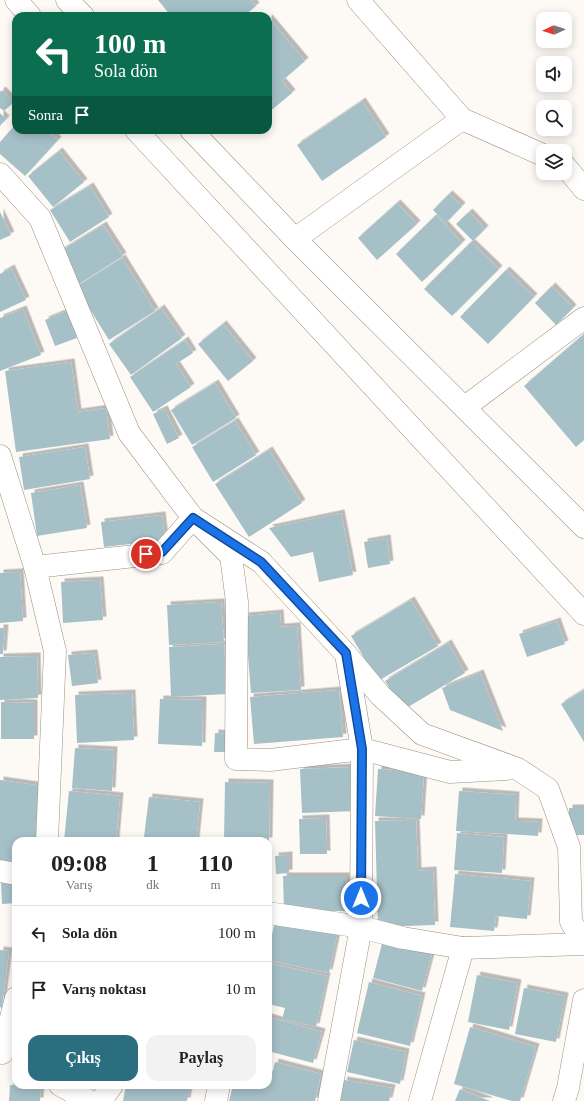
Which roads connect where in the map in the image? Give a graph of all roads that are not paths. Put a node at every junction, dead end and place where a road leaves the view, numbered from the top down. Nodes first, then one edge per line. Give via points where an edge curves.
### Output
1 (16, 0) edge
2 (68, 0) edge
3 (358, 0) edge
4 (26, 12) edge
5 (79, 12) edge
6 (462, 119) junction
7 (140, 134) edge
8 (195, 134) edge
9 (536, 152) edge
10 (0, 174) edge
11 (572, 174) edge
12 (584, 189) edge
13 (295, 239) junction
14 (584, 318) edge
15 (465, 407) junction
16 (0, 456) edge
17 (193, 518) junction
18 (584, 527) edge
19 (35, 567) junction
20 (584, 614) edge
21 (346, 653) junction
22 (362, 749) junction
23 (518, 769) junction
24 (47, 837) edge
25 (0, 871) edge
26 (12, 873) edge
27 (272, 914) edge
28 (361, 927) junction
29 (584, 943) edge
30 (463, 948) junction
31 (584, 1000) edge
32 (12, 1021) edge
33 (6, 1055) edge
34 (67, 1089) edge
35 (109, 1089) edge
36 (218, 1089) edge
37 (89, 1101) edge
38 (101, 1101) edge
39 (216, 1101) edge
40 (329, 1101) edge
41 (420, 1101) edge
42 (564, 1101) edge

1 - 4 street
2 - 5 street
3 - 6 street
6 - 9 street
6 - 13 street
7 - 20 street
8 - 13 street
10 - 17 street via 40,218 129,433
11 - 12 street
13 - 15 street
14 - 15 street
15 - 18 street
16 - 19 street
17 - 19 street via 162,552
17 - 21 street via 261,562
17 - 22 street via 231,556 238,602 236,758 270,760
19 - 24 street via 55,651
21 - 22 street
21 - 23 street via 380,696 422,734
22 - 23 street via 450,772
22 - 28 street
23 - 29 street via 548,789 569,847 571,922
25 - 26 street
27 - 28 street
28 - 30 street via 403,938
28 - 40 street
29 - 30 street
30 - 41 street
31 - 42 street
32 - 33 street
34 - 37 street
35 - 38 street
36 - 39 street

